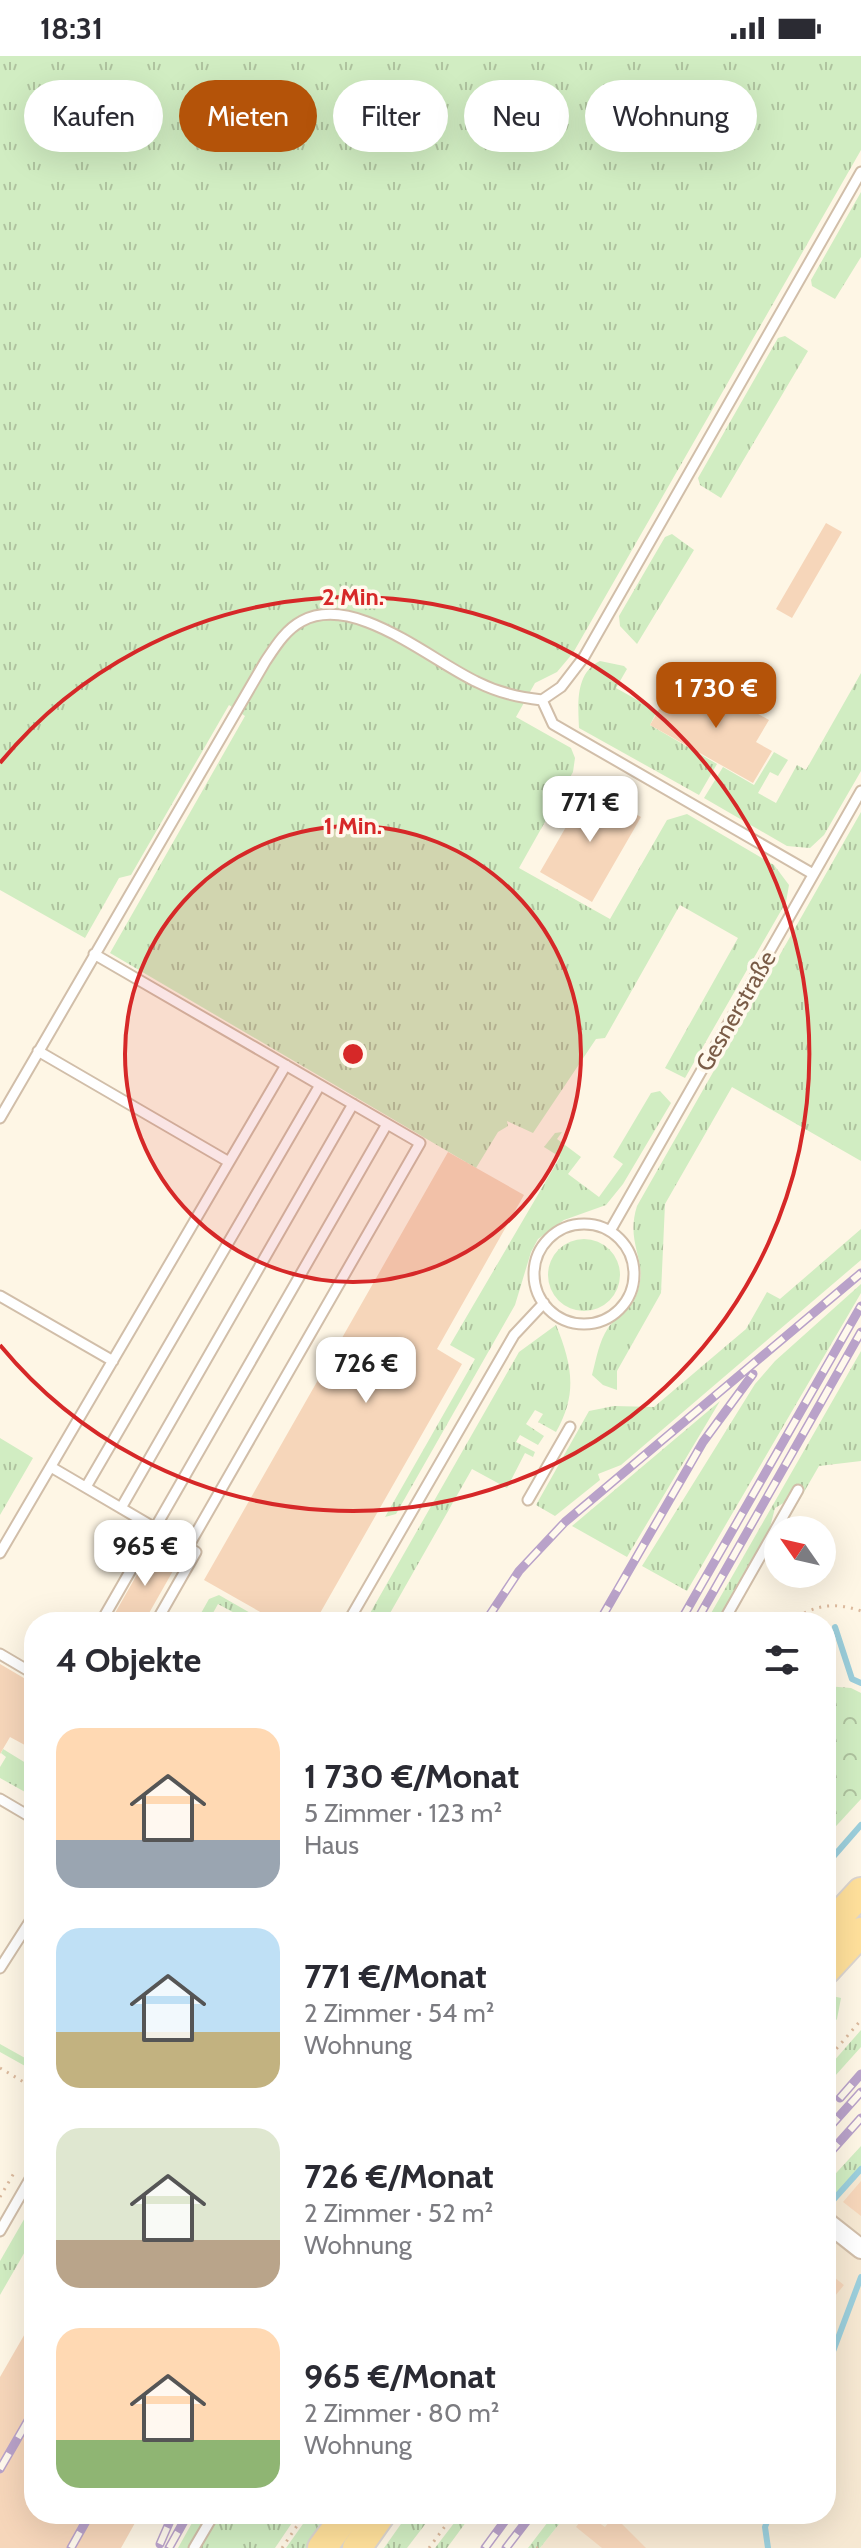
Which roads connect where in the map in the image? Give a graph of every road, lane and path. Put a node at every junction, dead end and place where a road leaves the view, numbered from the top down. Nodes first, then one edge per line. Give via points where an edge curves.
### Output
1 (861, 172) edge
2 (542, 700) junction
3 (861, 791) edge
4 (813, 874) junction
5 (94, 954) junction
6 (38, 1051) junction
7 (286, 1065) junction
8 (320, 1085) junction
9 (353, 1104) junction
10 (0, 1118) edge
11 (387, 1124) junction
12 (229, 1162) junction
13 (610, 1231) junction
14 (0, 1296) edge
15 (544, 1303) junction
16 (113, 1361) junction
17 (570, 1427) dead end
18 (51, 1467) junction
19 (86, 1487) junction
20 (798, 1490) dead end
21 (528, 1500) dead end
22 (121, 1508) junction
23 (156, 1528) junction
24 (192, 1550) junction
25 (0, 1553) edge
26 (861, 1611) edge
27 (107, 1612) edge
28 (161, 1612) edge
29 (354, 1612) edge
30 (729, 1612) edge
31 (803, 1612) edge
32 (0, 1654) edge
33 (24, 1668) edge
34 (0, 1799) edge
35 (24, 1813) edge
36 (861, 1892) edge
37 (836, 1919) edge
38 (24, 1931) edge
39 (861, 1932) edge
40 (836, 1959) edge
41 (0, 1968) edge
42 (861, 2020) edge
43 (836, 2049) edge
44 (0, 2068) edge
45 (24, 2082) edge
46 (14, 2173) dead end
47 (24, 2189) edge
48 (0, 2197) edge
49 (836, 2229) edge
50 (0, 2231) edge
51 (861, 2249) edge
52 (208, 2524) edge
53 (298, 2524) edge
54 (340, 2524) edge
55 (374, 2524) edge
56 (447, 2524) edge
57 (194, 2548) edge
58 (282, 2548) edge
59 (322, 2548) edge
60 (357, 2548) edge
61 (429, 2548) edge

1 - 2 lane via 584,657 561,687
2 - 4 lane via 553,724
2 - 5 lane via 508,696 474,681 365,621 333,613 301,621 265,662
3 - 4 lane, Gesnerstraße
4 - 13 lane, Gesnerstraße
5 - 6 lane
5 - 7 lane
6 - 10 lane
6 - 12 lane
7 - 8 lane
7 - 12 lane
8 - 9 lane
8 - 19 lane
9 - 11 lane
9 - 22 lane
11 - 23 lane
11 - 24 lane via 420,1143
12 - 16 lane
13 - 15 lane via 578,1224 545,1243 535,1272
13 - 15 lane via 627,1247 634,1267 632,1289 617,1311 601,1321 578,1323
14 - 16 lane
15 - 29 lane via 514,1335
16 - 18 lane
17 - 21 lane
18 - 19 lane
18 - 25 lane
19 - 22 lane
20 - 30 lane
22 - 23 lane
23 - 24 lane
23 - 27 lane
24 - 28 lane
26 - 31 path via 842,1605
32 - 33 lane
34 - 35 lane
36 - 37 main road
38 - 41 lane
39 - 40 main road
42 - 43 path
44 - 45 path
46 - 48 path
47 - 50 lane
49 - 51 street
52 - 57 lane
53 - 58 path
54 - 59 main road
55 - 60 main road
56 - 61 path

